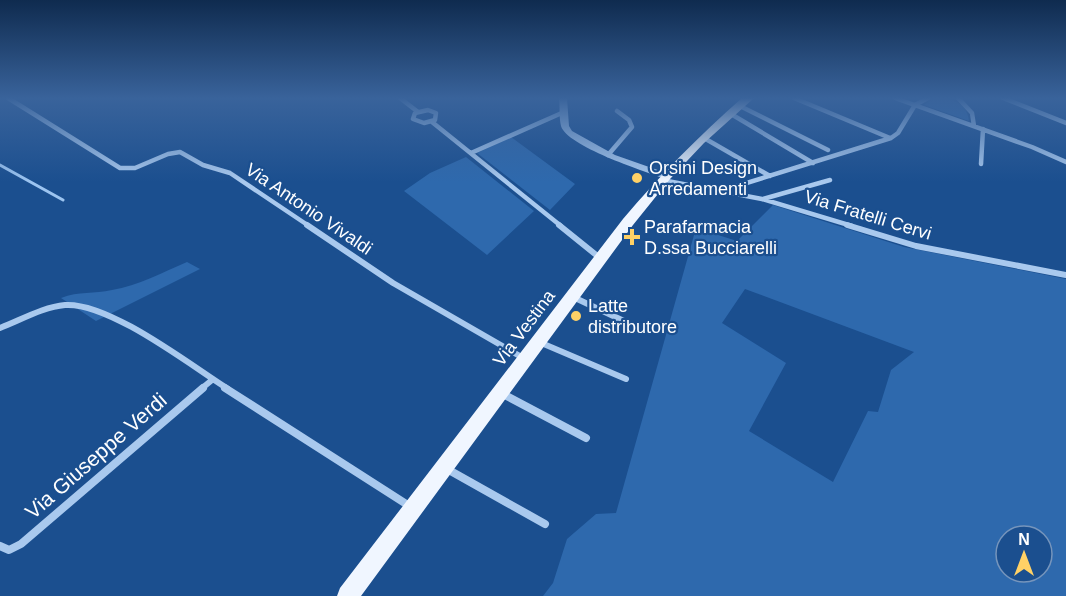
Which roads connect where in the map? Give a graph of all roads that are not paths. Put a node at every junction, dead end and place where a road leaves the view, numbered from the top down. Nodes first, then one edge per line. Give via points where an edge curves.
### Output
1 (53, 126) edge
2 (437, 126) edge
3 (533, 126) edge
4 (566, 126) edge
5 (631, 126) edge
6 (718, 126) edge
7 (765, 126) edge
8 (780, 126) edge
9 (861, 126) edge
10 (902, 126) edge
11 (974, 126) edge
12 (983, 129) junction
13 (704, 138) junction
14 (891, 138) junction
15 (828, 150) dead end
16 (471, 153) junction
17 (608, 154) junction
18 (1066, 162) edge
19 (813, 163) junction
20 (981, 164) dead end
21 (771, 176) junction
22 (664, 178) junction
23 (830, 180) dead end
24 (722, 191) junction
25 (762, 199) junction
26 (600, 258) junction
27 (1066, 275) edge
28 (572, 297) junction
29 (626, 322) dead end
30 (0, 328) edge
31 (539, 342) junction
32 (525, 359) junction
33 (626, 379) dead end
34 (212, 380) junction
35 (500, 393) junction
36 (586, 438) dead end
37 (444, 468) junction
38 (413, 509) junction
39 (545, 524) dead end
40 (0, 546) edge
41 (348, 596) edge

1 - 32 street, Via Antonio Vivaldi via 120,168 135,168 180,152 203,165 230,173 393,283
2 - 16 street
3 - 16 street
4 - 17 street via 569,133
5 - 17 street
6 - 13 main road, Via Vestina
7 - 19 street
8 - 15 street
9 - 14 street
10 - 14 street
11 - 12 street
12 - 18 street
12 - 20 street
13 - 21 street
13 - 22 main road, Via Vestina
14 - 19 street
16 - 26 street
17 - 22 street
19 - 21 street
21 - 24 street
22 - 24 street, Via Fratelli Cervi
22 - 26 main road, Via Vestina
23 - 25 street
24 - 25 street, Via Fratelli Cervi
25 - 27 street, Via Fratelli Cervi via 909,245
26 - 28 main road, Via Vestina
28 - 29 street
28 - 31 main road, Via Vestina
30 - 34 street via 57,306 85,305 123,322
31 - 32 main road, Via Vestina
31 - 33 street
32 - 35 main road, Via Vestina
34 - 38 street
34 - 40 street, Via Giuseppe Verdi via 21,544 9,550
35 - 36 street
35 - 37 main road, Via Vestina
37 - 38 main road, Via Vestina
37 - 39 street
38 - 41 main road, Via Vestina

